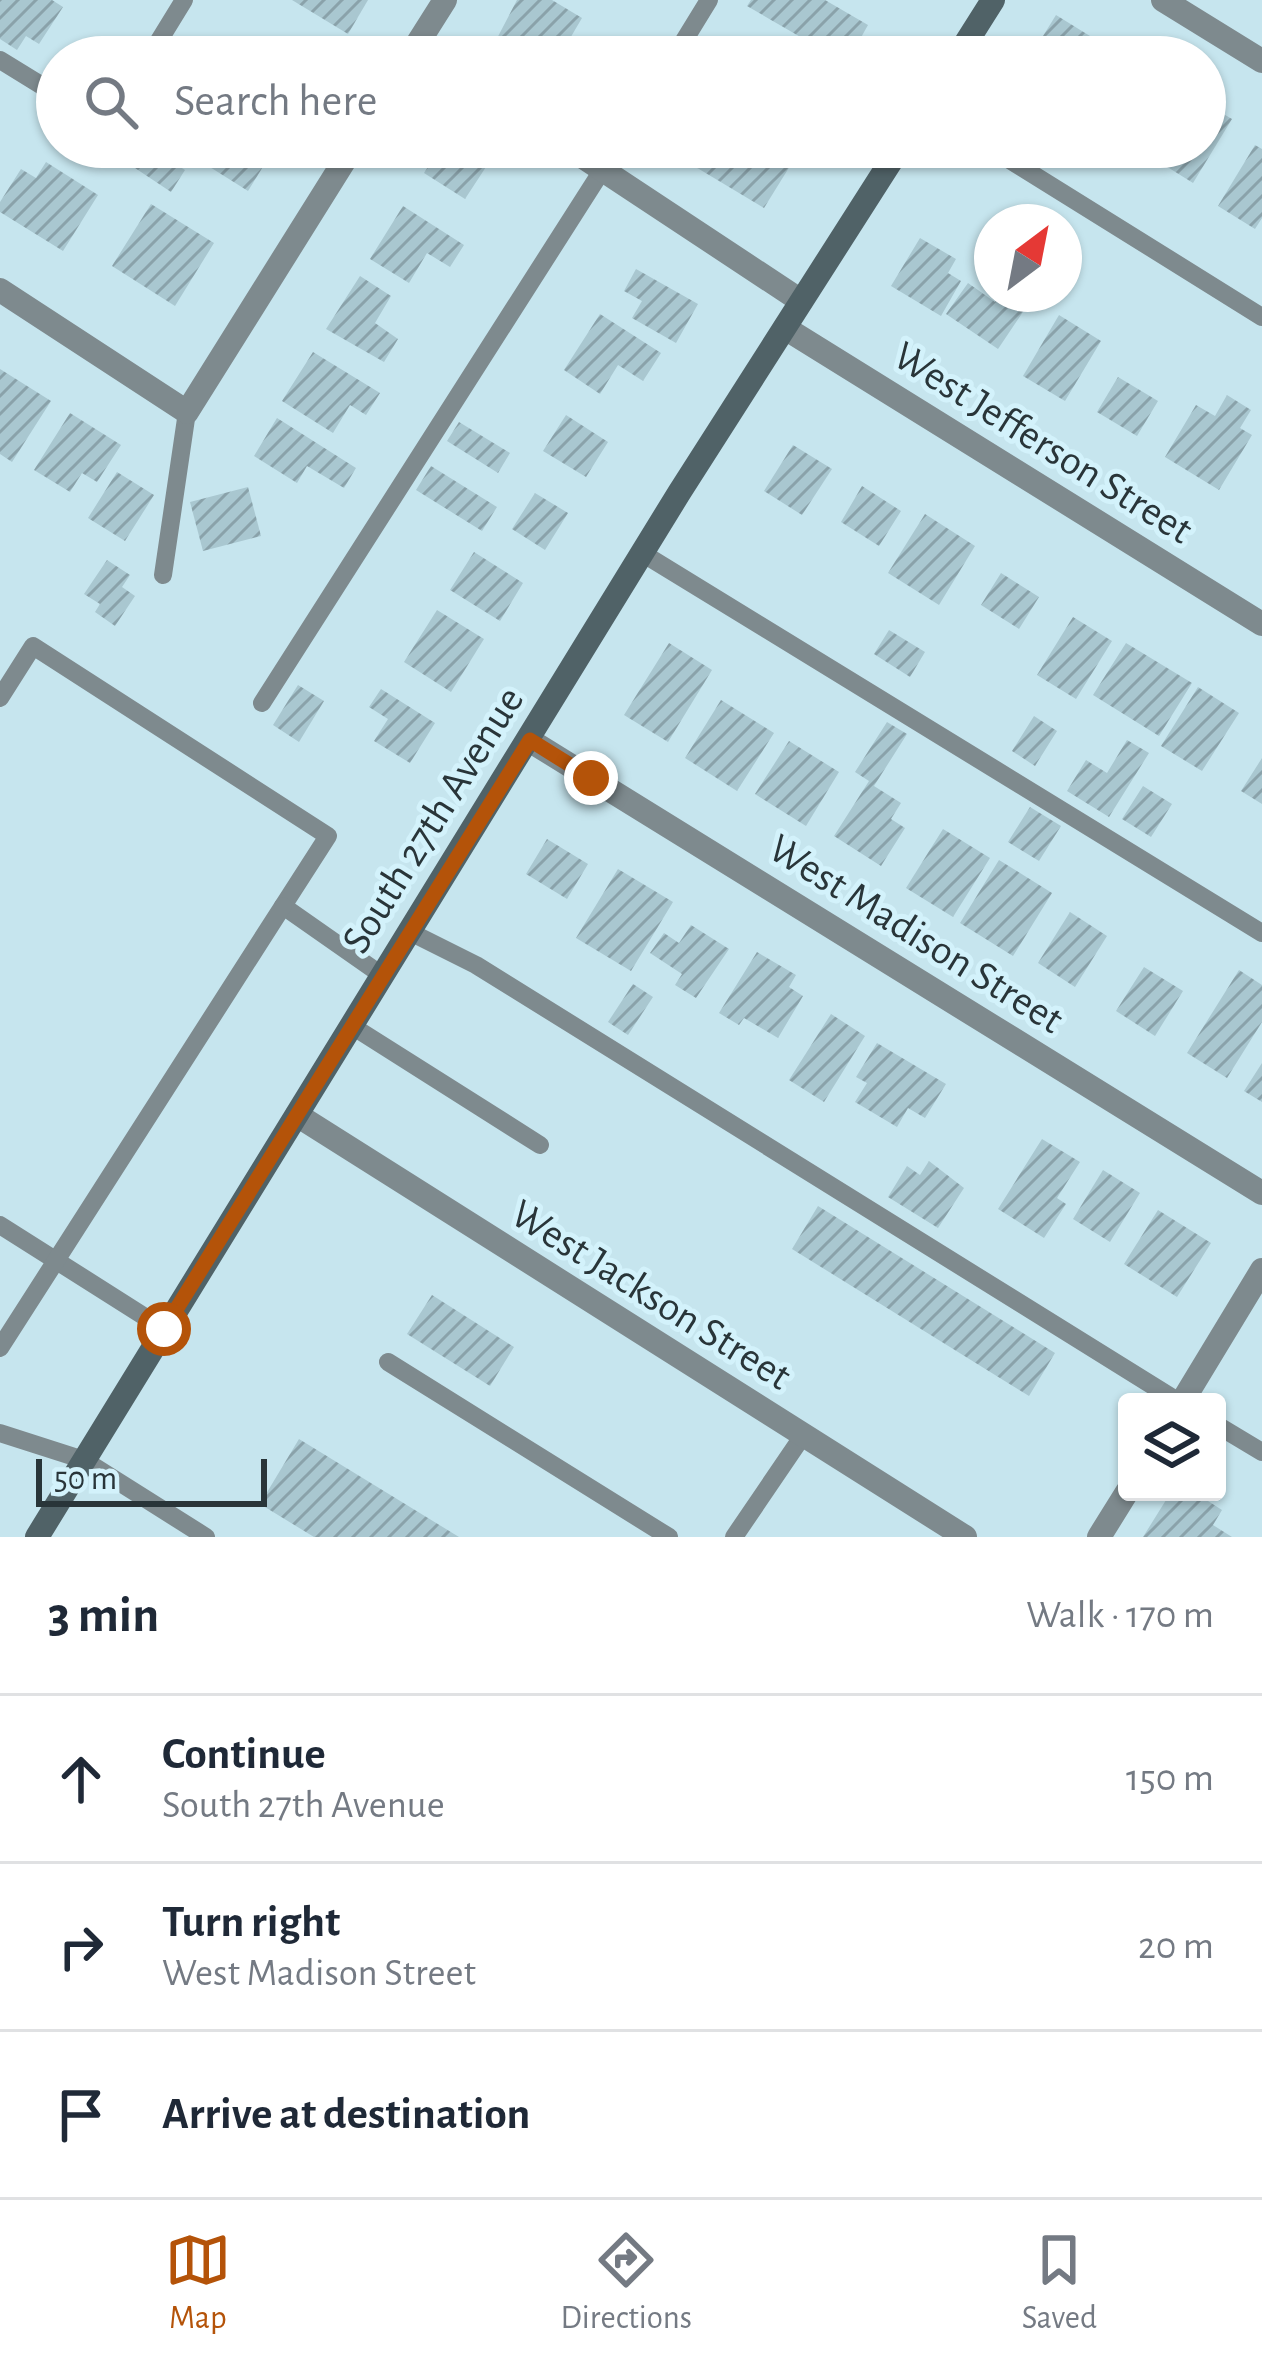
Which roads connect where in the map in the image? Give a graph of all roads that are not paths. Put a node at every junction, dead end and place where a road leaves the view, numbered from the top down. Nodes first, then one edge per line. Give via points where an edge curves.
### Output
1 (184, 0) edge
2 (445, 0) edge
3 (709, 0) edge
4 (993, 0) edge
5 (1163, 0) edge
6 (162, 36) edge
7 (427, 36) edge
8 (687, 36) edge
9 (970, 36) edge
10 (1220, 36) edge
11 (1226, 39) edge
12 (0, 60) edge
13 (1262, 62) edge
14 (36, 82) edge
15 (340, 168) edge
16 (600, 168) edge
17 (886, 168) edge
18 (1023, 168) edge
19 (603, 170) junction
20 (0, 290) edge
21 (801, 301) junction
22 (1262, 317) edge
23 (784, 328) junction
24 (188, 412) junction
25 (642, 553) junction
26 (163, 575) dead end
27 (1262, 624) edge
28 (0, 698) edge
29 (262, 703) dead end
30 (530, 740) junction
31 (283, 905) junction
32 (410, 932) junction
33 (1262, 933) edge
34 (383, 976) junction
35 (352, 1026) junction
36 (297, 1115) junction
37 (540, 1145) dead end
38 (1262, 1193) edge
39 (0, 1225) edge
40 (55, 1260) junction
41 (1262, 1270) edge
42 (164, 1329) junction
43 (0, 1348) edge
44 (388, 1362) dead end
45 (1166, 1393) edge
46 (1187, 1393) edge
47 (1226, 1430) edge
48 (0, 1433) edge
49 (802, 1437) junction
50 (1262, 1452) edge
51 (84, 1460) junction
52 (1121, 1501) edge
53 (37, 1537) edge
54 (206, 1537) edge
55 (669, 1537) edge
56 (734, 1537) edge
57 (965, 1537) edge
58 (1099, 1537) edge

1 - 6 lane
2 - 7 street
3 - 8 lane
4 - 9 main road
5 - 10 street
11 - 13 street
12 - 14 lane
15 - 24 street
16 - 19 street
17 - 21 main road, South 27th Avenue
18 - 22 lane
19 - 21 street
19 - 29 lane
20 - 24 street
21 - 23 main road, South 27th Avenue
23 - 25 main road, South 27th Avenue
23 - 27 street, West Jefferson Street
24 - 26 lane
25 - 30 main road, South 27th Avenue
25 - 33 lane
28 - 31 lane via 33,646 328,836
30 - 32 main road, South 27th Avenue
30 - 38 street, West Madison Street
31 - 34 lane
31 - 40 lane
32 - 34 main road, South 27th Avenue
32 - 45 lane via 476,965
34 - 35 main road, South 27th Avenue
35 - 36 main road, South 27th Avenue
35 - 37 lane
36 - 42 main road, South 27th Avenue
36 - 49 street, West Jackson Street
39 - 40 lane
40 - 42 lane
40 - 43 lane
41 - 46 street
42 - 51 main road, South 27th Avenue
44 - 55 lane
47 - 50 lane
48 - 51 lane
49 - 56 lane
49 - 57 street, West Jackson Street
51 - 53 main road, South 27th Avenue
51 - 54 lane
52 - 58 street

